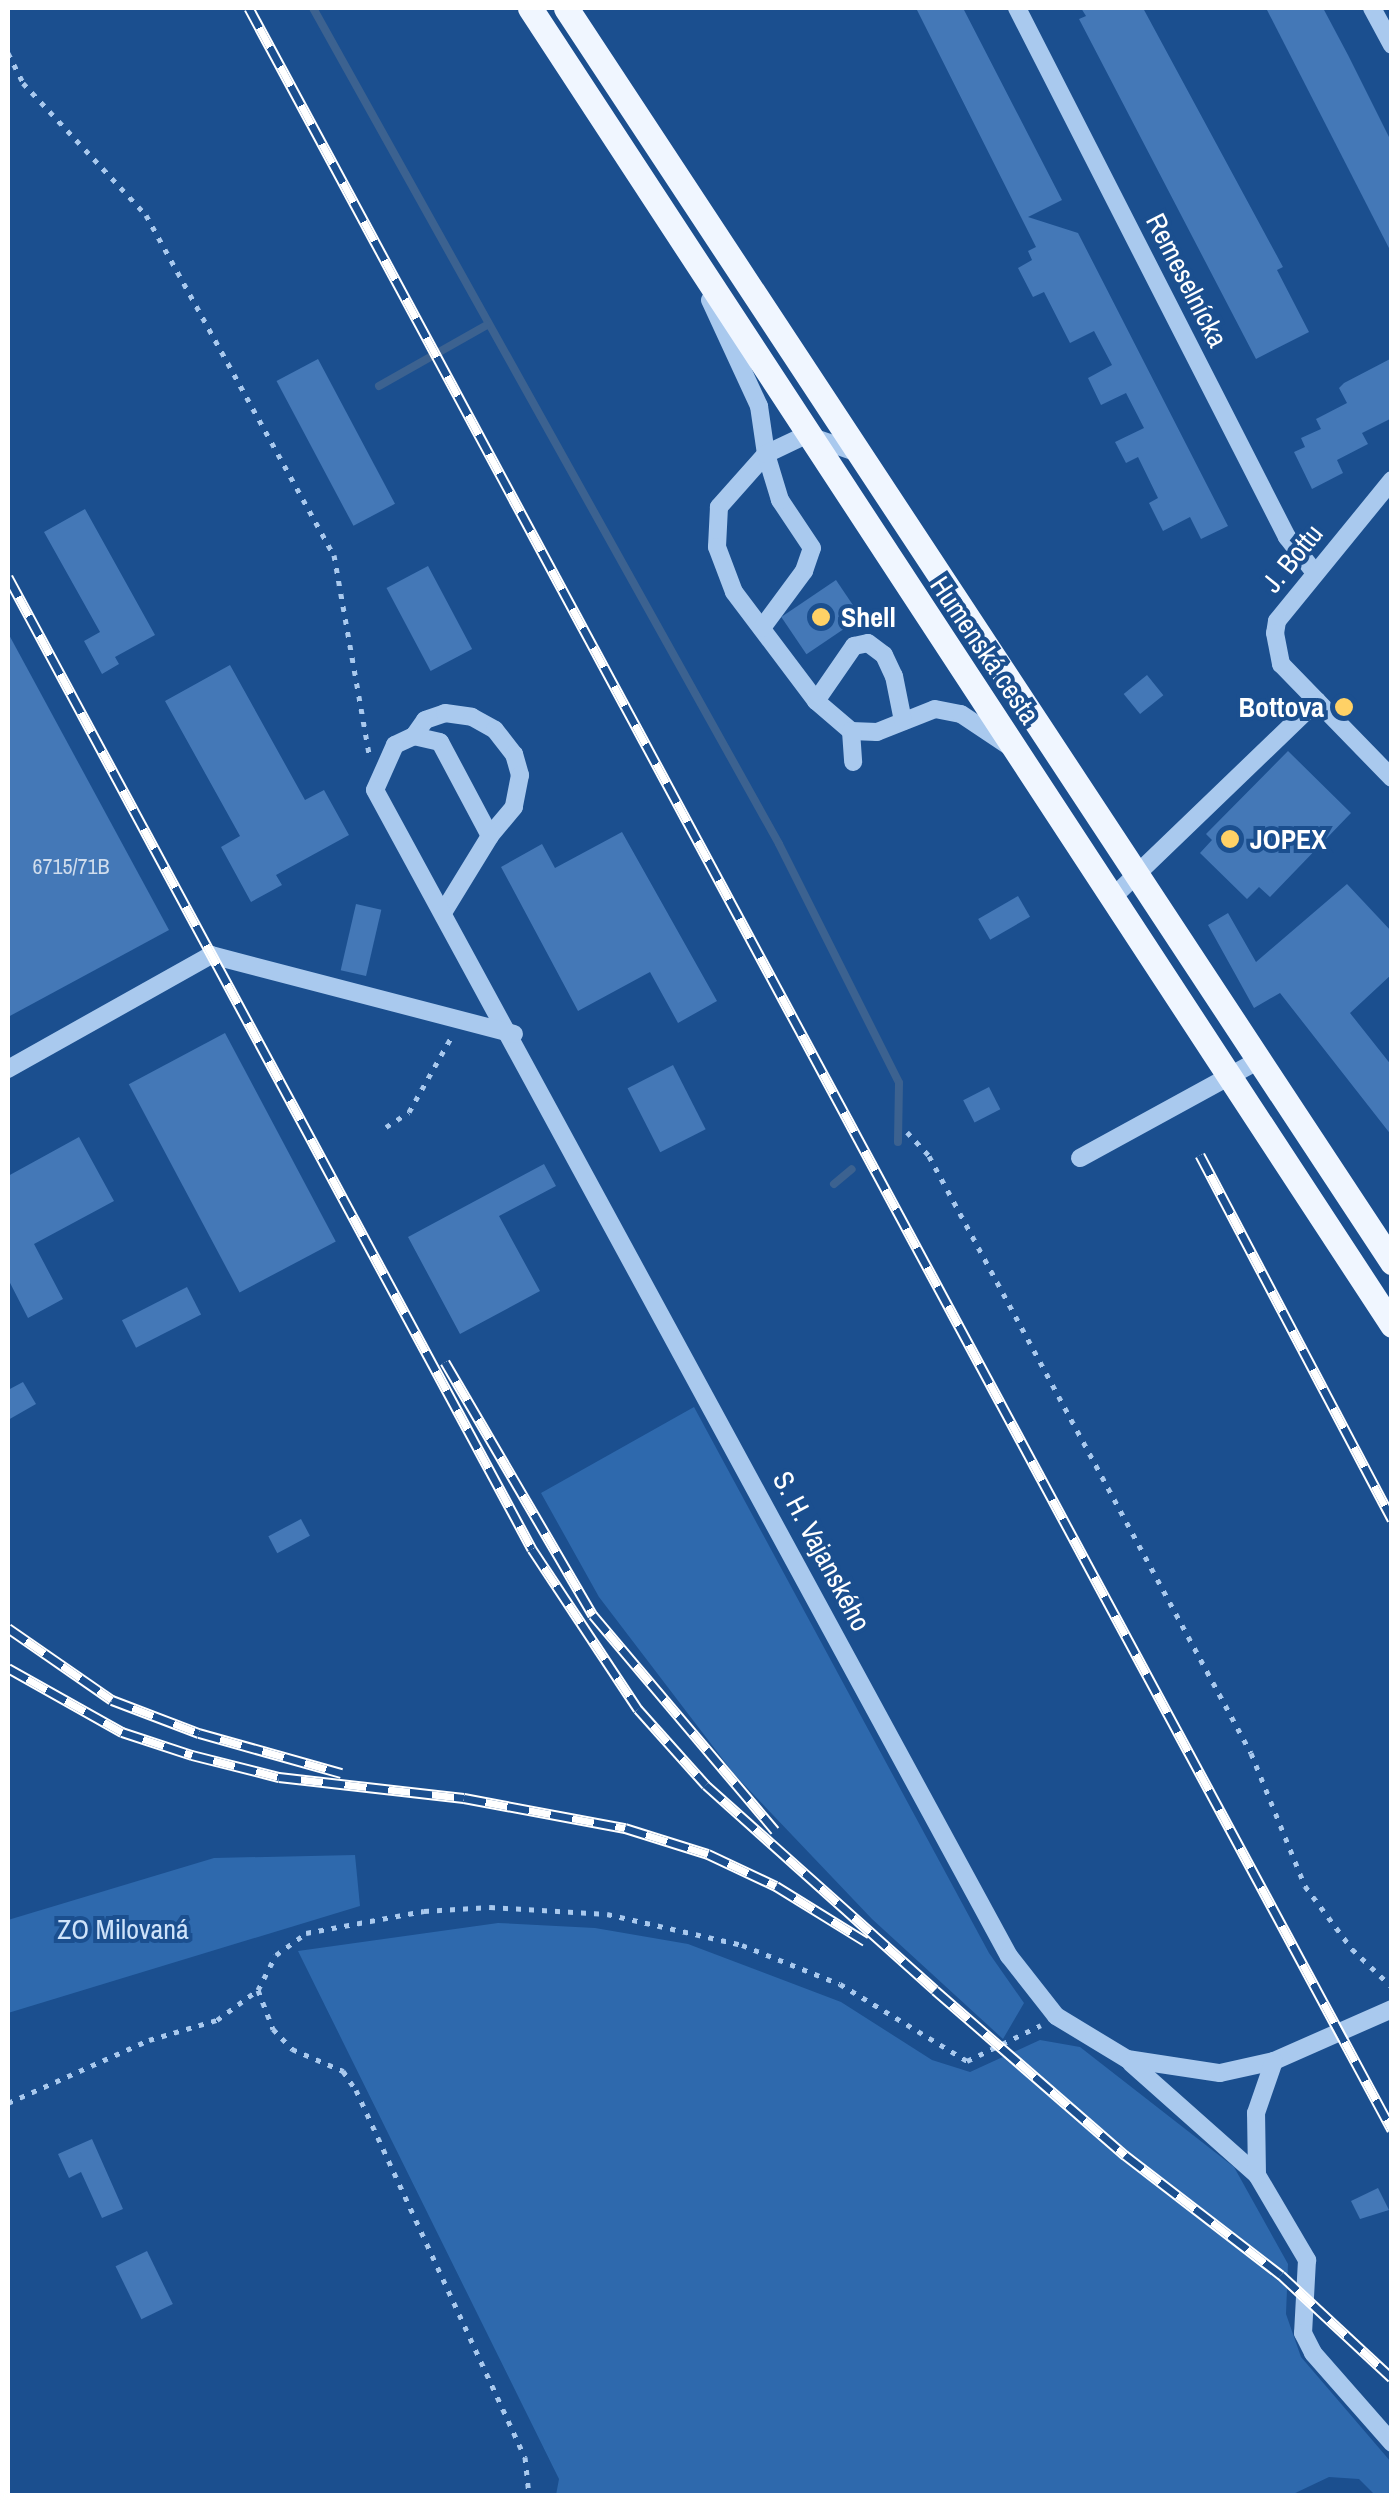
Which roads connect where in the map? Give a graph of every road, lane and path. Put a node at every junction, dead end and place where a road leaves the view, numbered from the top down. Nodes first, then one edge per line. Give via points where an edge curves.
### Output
1 (530, 8) edge
2 (566, 8) edge
3 (1016, 8) edge
4 (1372, 8) edge
5 (1392, 45) edge
6 (8, 53) edge
7 (691, 258) junction
8 (806, 434) junction
9 (853, 451) junction
10 (766, 454) junction
11 (1392, 480) edge
12 (1316, 572) junction
13 (762, 628) junction
14 (816, 701) junction
15 (1318, 701) junction
16 (903, 721) junction
17 (851, 730) junction
18 (414, 736) junction
19 (1017, 752) junction
20 (853, 762) dead end
21 (1392, 778) edge
22 (375, 790) junction
23 (490, 836) junction
24 (1134, 878) junction
25 (1113, 897) junction
26 (444, 911) junction
27 (460, 1020) junction
28 (514, 1034) junction
29 (1257, 1061) junction
30 (8, 1069) edge
31 (1230, 1076) junction
32 (386, 1128) dead end
33 (907, 1132) dead end
34 (1080, 1158) dead end
35 (1392, 1262) edge
36 (1392, 1324) edge
37 (1392, 1987) edge
38 (258, 1990) junction
39 (1392, 2009) edge
40 (1056, 2016) junction
41 (1127, 2060) junction
42 (1274, 2061) junction
43 (8, 2103) edge
44 (1257, 2175) junction
45 (1392, 2443) edge
46 (529, 2496) edge

1 - 7 main road, Humenská cesta
2 - 9 main road, Humenská cesta
3 - 12 street, Remeselnícka via 1287,537
4 - 5 street
6 - 22 path via 24,83 146,215 334,555
7 - 8 main road, Humenská cesta
7 - 10 street via 760,406
8 - 9 street
8 - 10 street
8 - 19 main road, Humenská cesta
9 - 24 main road, Humenská cesta
10 - 13 street via 780,500 812,548 804,571
10 - 13 street via 720,506 717,547 734,592
11 - 12 street, J. Bottu
12 - 15 street, J. Bottu via 1275,634 1282,664
13 - 14 street
14 - 16 street via 854,646 868,642 894,676
14 - 17 street
15 - 21 street, J. Bottu
15 - 24 street
16 - 17 street via 877,732
16 - 19 street via 935,710 960,714
17 - 20 street
18 - 22 street via 396,745
18 - 23 street via 440,742
18 - 23 street via 425,720 445,713 472,717 495,730 514,754 520,776 514,807
19 - 25 main road, Humenská cesta
22 - 26 street, S. H. Vajanského
23 - 26 street
24 - 25 street
24 - 29 main road, Humenská cesta
25 - 31 main road, Humenská cesta
26 - 28 street, S. H. Vajanského
27 - 28 street
27 - 30 street via 212,955
27 - 32 path via 410,1112
28 - 40 street, S. H. Vajanského via 1009,1956
29 - 31 street
29 - 35 main road, Humenská cesta
31 - 34 street
31 - 36 main road, Humenská cesta
33 - 37 path via 929,1156 1251,1753 1305,1886 1352,1949
38 - 40 path via 276,1956 306,1932 490,1907 607,1914 742,1945 840,1984 968,2061
38 - 43 path via 216,2020 149,2040
38 - 46 path via 273,2029 292,2050 343,2070 356,2090 525,2457
39 - 42 street, S. H. Vajanského
40 - 41 street, S. H. Vajanského
41 - 42 street, S. H. Vajanského via 1220,2073
41 - 44 street
42 - 44 street via 1256,2113
44 - 45 street via 1307,2260 1304,2333 1313,2353

